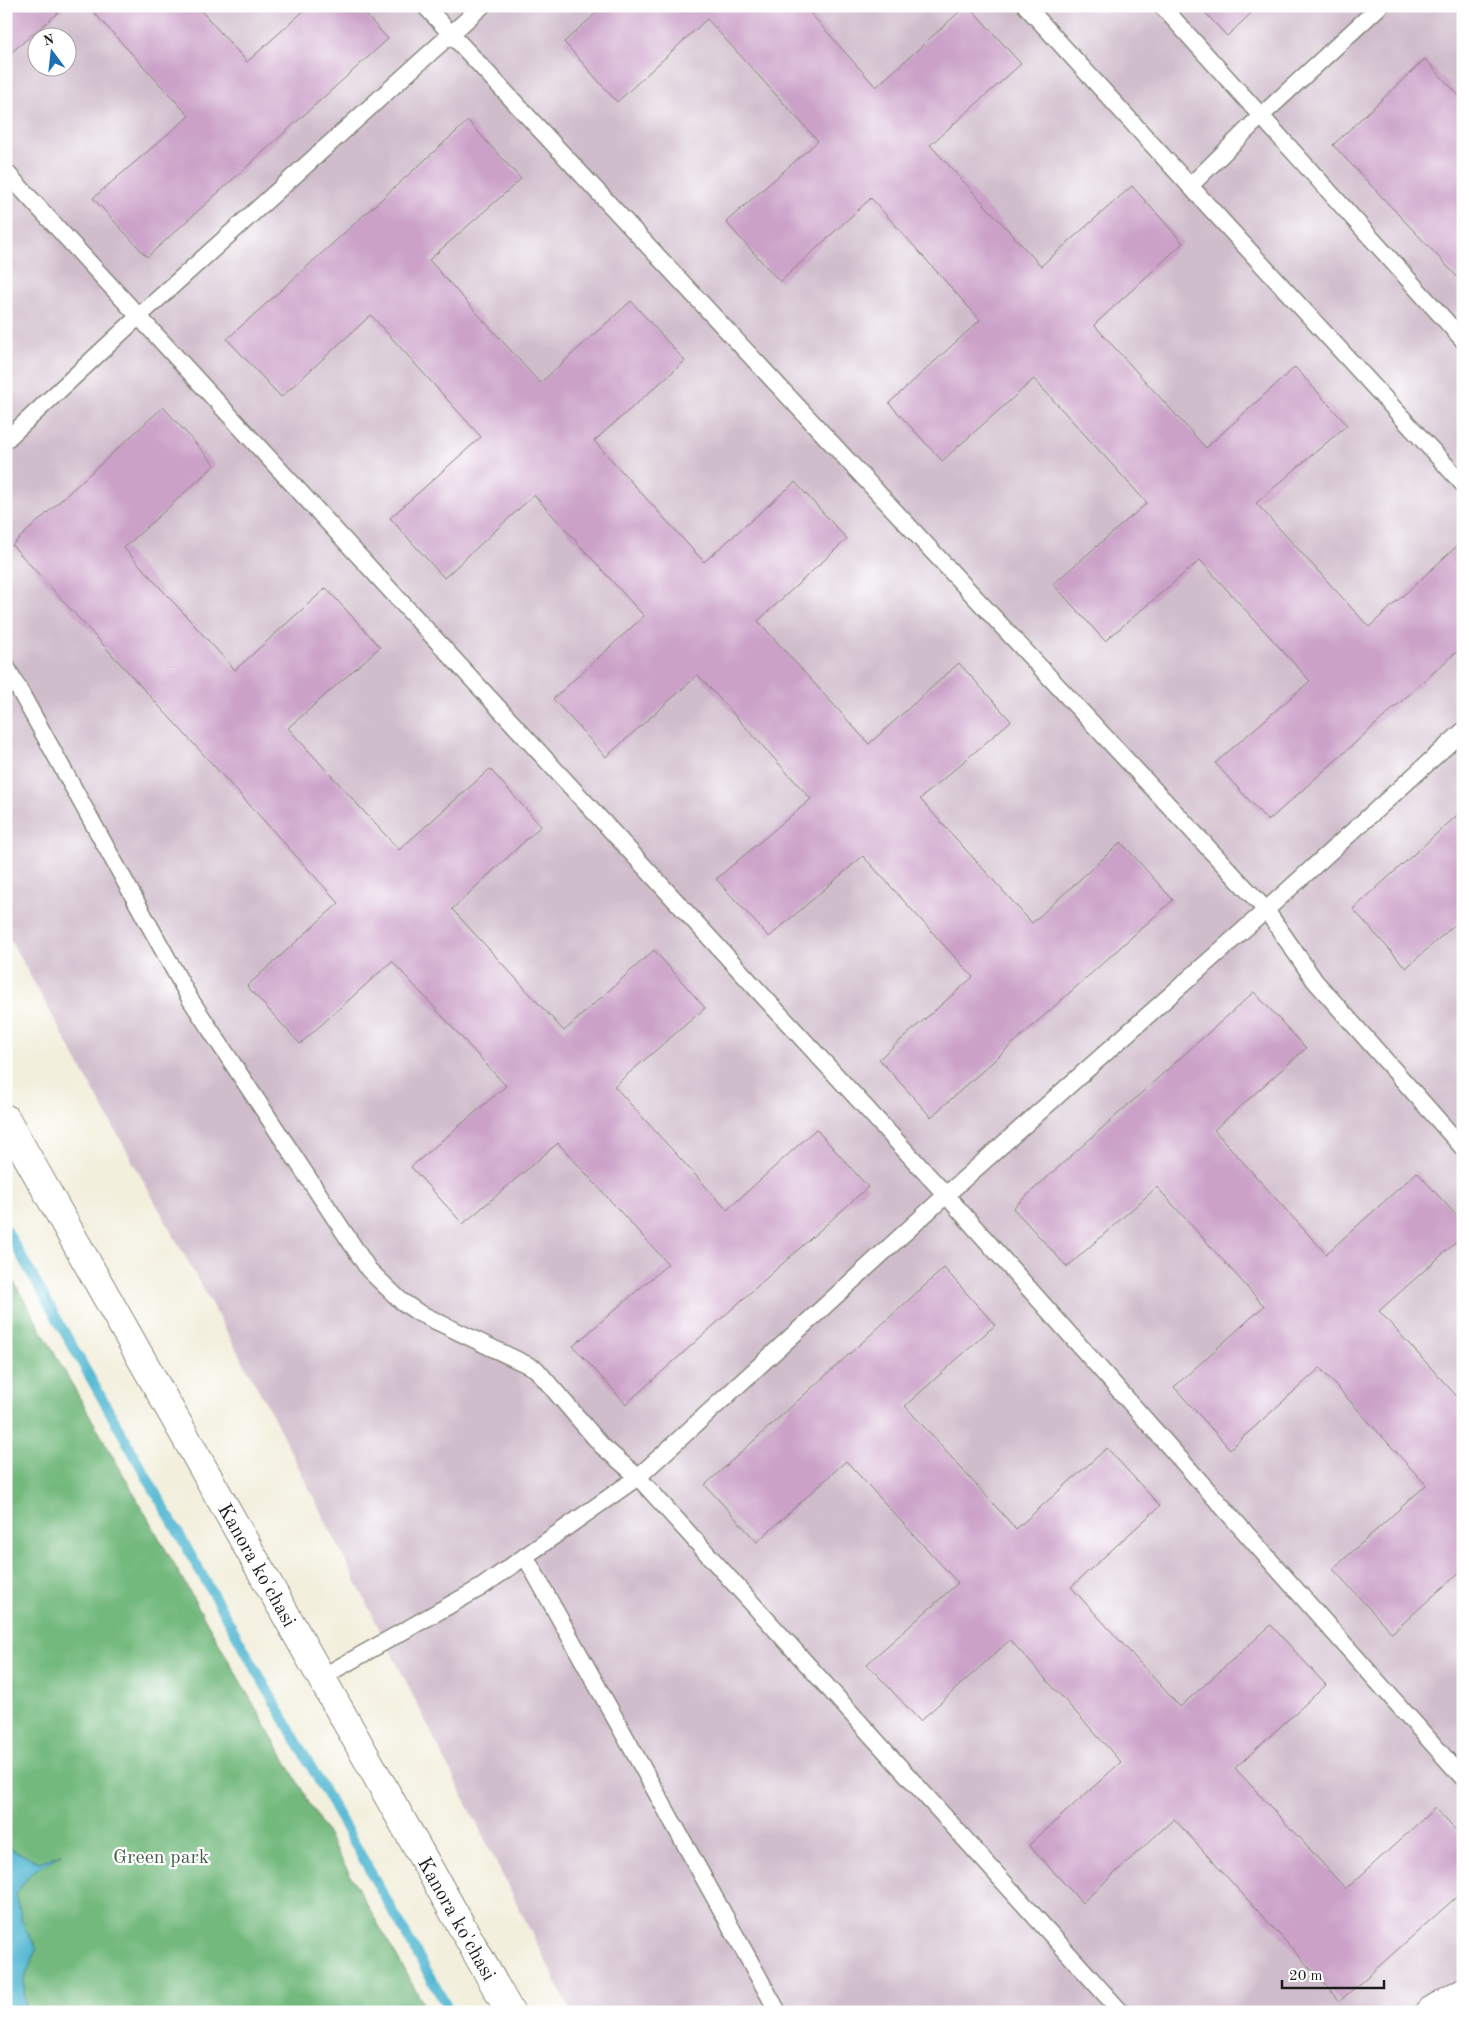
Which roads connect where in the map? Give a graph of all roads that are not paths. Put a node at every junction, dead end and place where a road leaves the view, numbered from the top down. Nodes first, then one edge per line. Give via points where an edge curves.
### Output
1 (425, 6) edge
2 (482, 6) edge
3 (1026, 6) edge
4 (1162, 6) edge
5 (1380, 6) edge
6 (450, 35) junction
7 (1261, 116) junction
8 (6, 172) edge
9 (1190, 186) junction
10 (138, 317) junction
11 (1463, 340) edge
12 (6, 440) edge
13 (1463, 484) edge
14 (6, 666) edge
15 (1463, 731) edge
16 (1266, 910) junction
17 (6, 1119) edge
18 (1463, 1148) edge
19 (946, 1195) junction
20 (638, 1477) junction
21 (525, 1556) junction
22 (322, 1677) junction
23 (1463, 1778) edge
24 (1463, 1992) edge
25 (510, 2012) edge
26 (778, 2012) edge
27 (1120, 2012) edge
28 (1428, 2012) edge

1 - 6 lane
2 - 6 lane
3 - 9 lane
4 - 7 lane
5 - 7 lane
6 - 10 lane
6 - 16 lane
7 - 9 lane
7 - 11 lane
8 - 10 lane
9 - 13 lane
10 - 12 lane
10 - 19 lane
14 - 20 lane via 190,999 369,1270 418,1313 536,1369 602,1446
15 - 16 lane
16 - 18 lane via 1315,981
16 - 19 lane
17 - 22 street, Kanora ko'chasi
19 - 20 lane
19 - 23 lane
20 - 21 lane
20 - 27 lane
21 - 22 lane via 480,1588
21 - 26 lane
22 - 25 street, Kanora ko'chasi
24 - 28 street

